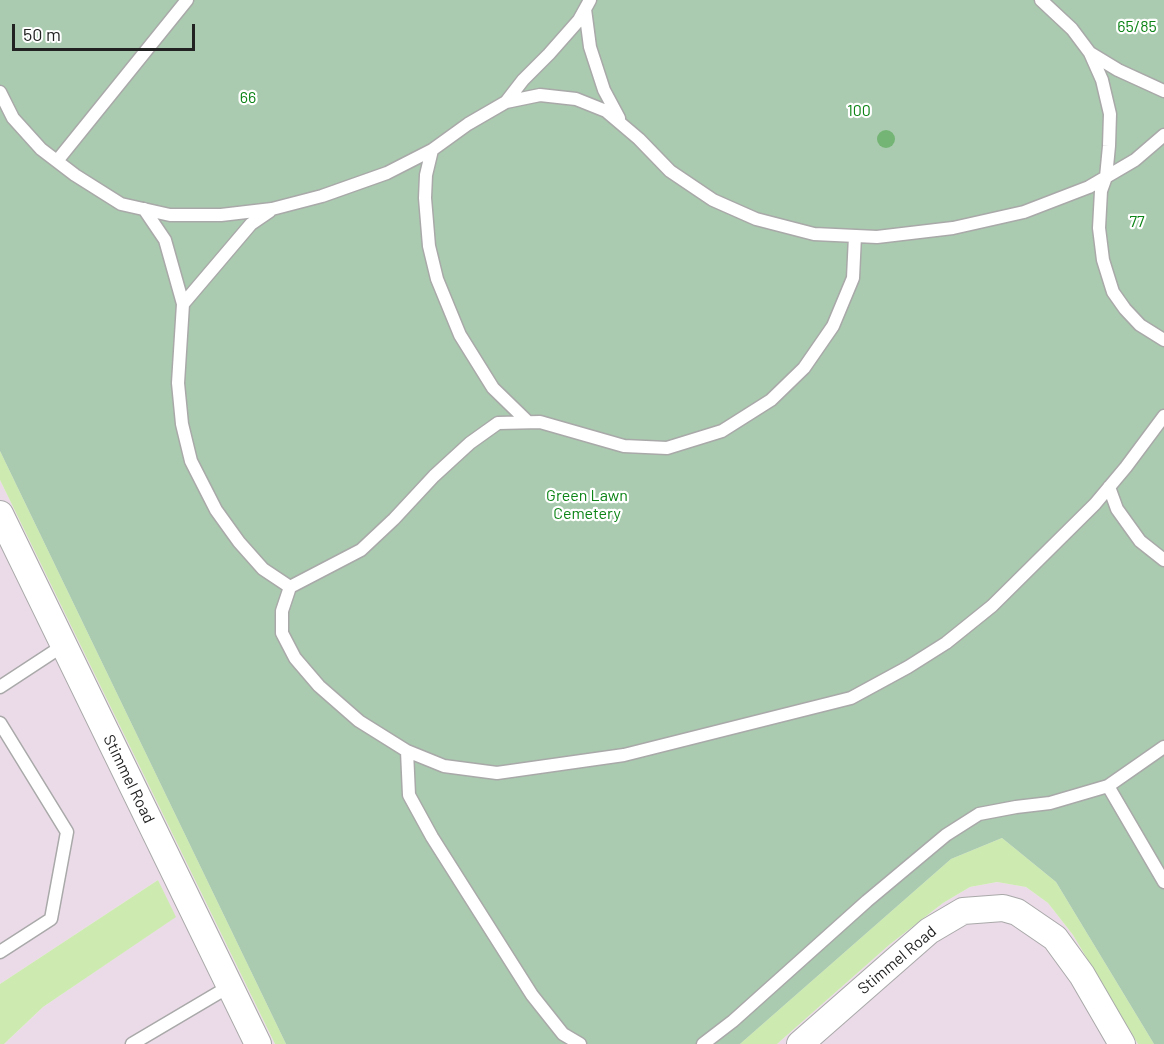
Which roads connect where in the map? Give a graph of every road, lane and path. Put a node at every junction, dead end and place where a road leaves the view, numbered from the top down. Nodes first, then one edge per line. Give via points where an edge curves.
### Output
1 (187, 0) edge
2 (1041, 0) edge
3 (587, 4) edge
4 (1090, 52) junction
5 (1164, 91) edge
6 (0, 92) edge
7 (506, 102) junction
8 (623, 126) junction
9 (1164, 135) edge
10 (432, 150) junction
11 (57, 161) junction
12 (1106, 177) junction
13 (144, 209) junction
14 (272, 209) junction
15 (855, 236) junction
16 (183, 304) junction
17 (1164, 340) edge
18 (1164, 416) edge
19 (528, 422) junction
20 (1108, 488) junction
21 (0, 514) edge
22 (1164, 560) edge
23 (290, 587) junction
24 (64, 645) junction
25 (0, 687) edge
26 (0, 723) edge
27 (1164, 747) edge
28 (407, 751) junction
29 (1108, 786) junction
30 (1164, 882) edge
31 (0, 952) edge
32 (230, 986) junction
33 (132, 1044) edge
34 (258, 1044) edge
35 (580, 1044) edge
36 (703, 1044) edge
37 (800, 1044) edge
38 (1122, 1044) edge

1 - 11 lane
2 - 4 lane
3 - 7 lane via 579,21
3 - 8 lane via 590,47 604,90
4 - 5 lane
4 - 12 lane via 1110,114
6 - 11 lane via 13,118
7 - 8 lane via 540,95 576,99 606,111
7 - 10 lane
8 - 15 lane via 670,171 713,200 756,219 814,234
9 - 12 lane via 1135,160
10 - 14 lane via 387,173
10 - 19 lane via 425,198 429,246 437,279 460,335 493,388
11 - 13 lane via 121,204
12 - 15 lane via 1024,212 953,228
12 - 17 lane via 1101,191 1099,228 1102,260 1113,292 1140,325
13 - 14 lane via 170,215 211,215
13 - 16 lane via 165,240
14 - 16 lane via 251,224
15 - 19 lane via 853,278 833,326 804,368 771,400 722,431 667,448 624,446
16 - 23 lane via 178,383 191,461 238,542 264,569
18 - 20 lane
19 - 23 lane via 498,423 434,476 361,550
20 - 22 lane via 1117,509 1140,541
20 - 28 lane via 992,606 946,643 851,698 624,755 497,773 444,766
21 - 24 street, Stimmel Road
23 - 28 lane via 282,610 282,633 295,658 319,686 360,721
24 - 25 lane
24 - 32 street, Stimmel Road
26 - 31 lane via 67,832 51,919
27 - 29 lane
28 - 35 lane via 409,795 432,837 532,995 563,1034
29 - 30 lane
29 - 36 lane via 1050,803 979,814 946,835
32 - 33 lane
32 - 34 street, Stimmel Road
37 - 38 street, Stimmel Road via 929,931 963,911 1003,908 1017,912 1055,938 1082,975

